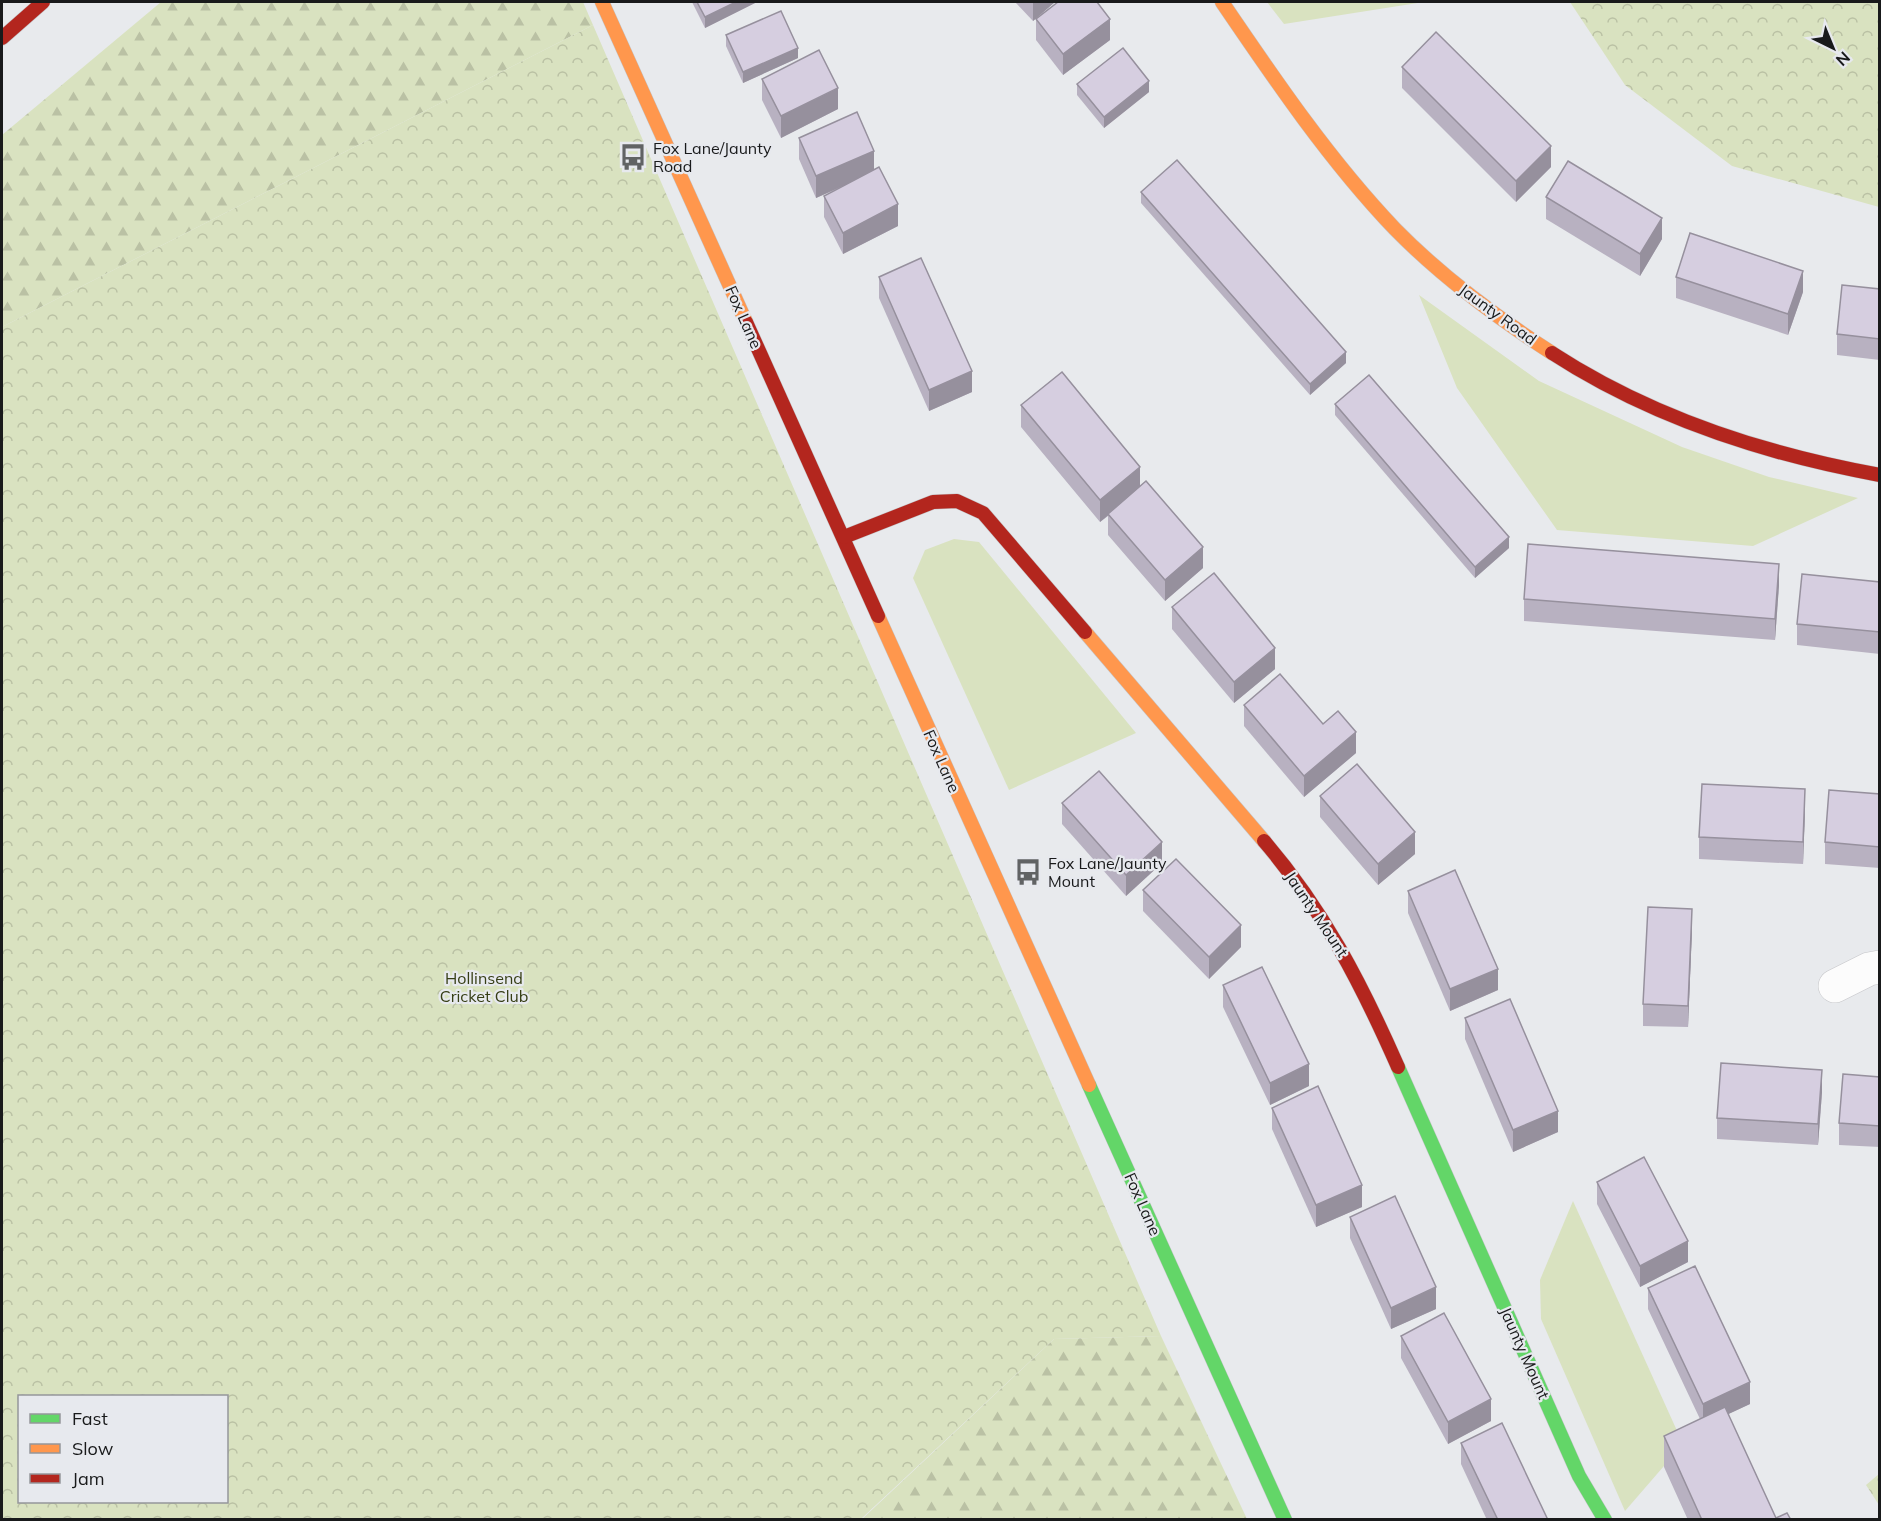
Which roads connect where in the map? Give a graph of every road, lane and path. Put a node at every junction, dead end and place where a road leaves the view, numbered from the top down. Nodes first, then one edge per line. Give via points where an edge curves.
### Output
1 (43, 2) edge
2 (602, 2) edge
3 (1222, 2) edge
4 (2, 38) edge
5 (1880, 475) edge
6 (844, 537) junction
7 (1880, 967) edge
8 (1835, 986) dead end
9 (1285, 1520) edge
10 (1605, 1520) edge

1 - 4 street
2 - 6 street, Fox Lane
3 - 5 street, Jaunty Road via 1351,178 1410,244 1475,300 1550,352 1695,428 1758,450 1832,469
6 - 9 street, Fox Lane
6 - 10 street, Jaunty Mount via 933,502 957,501 984,513 1276,855 1339,943 1364,989 1574,1466
7 - 8 street

